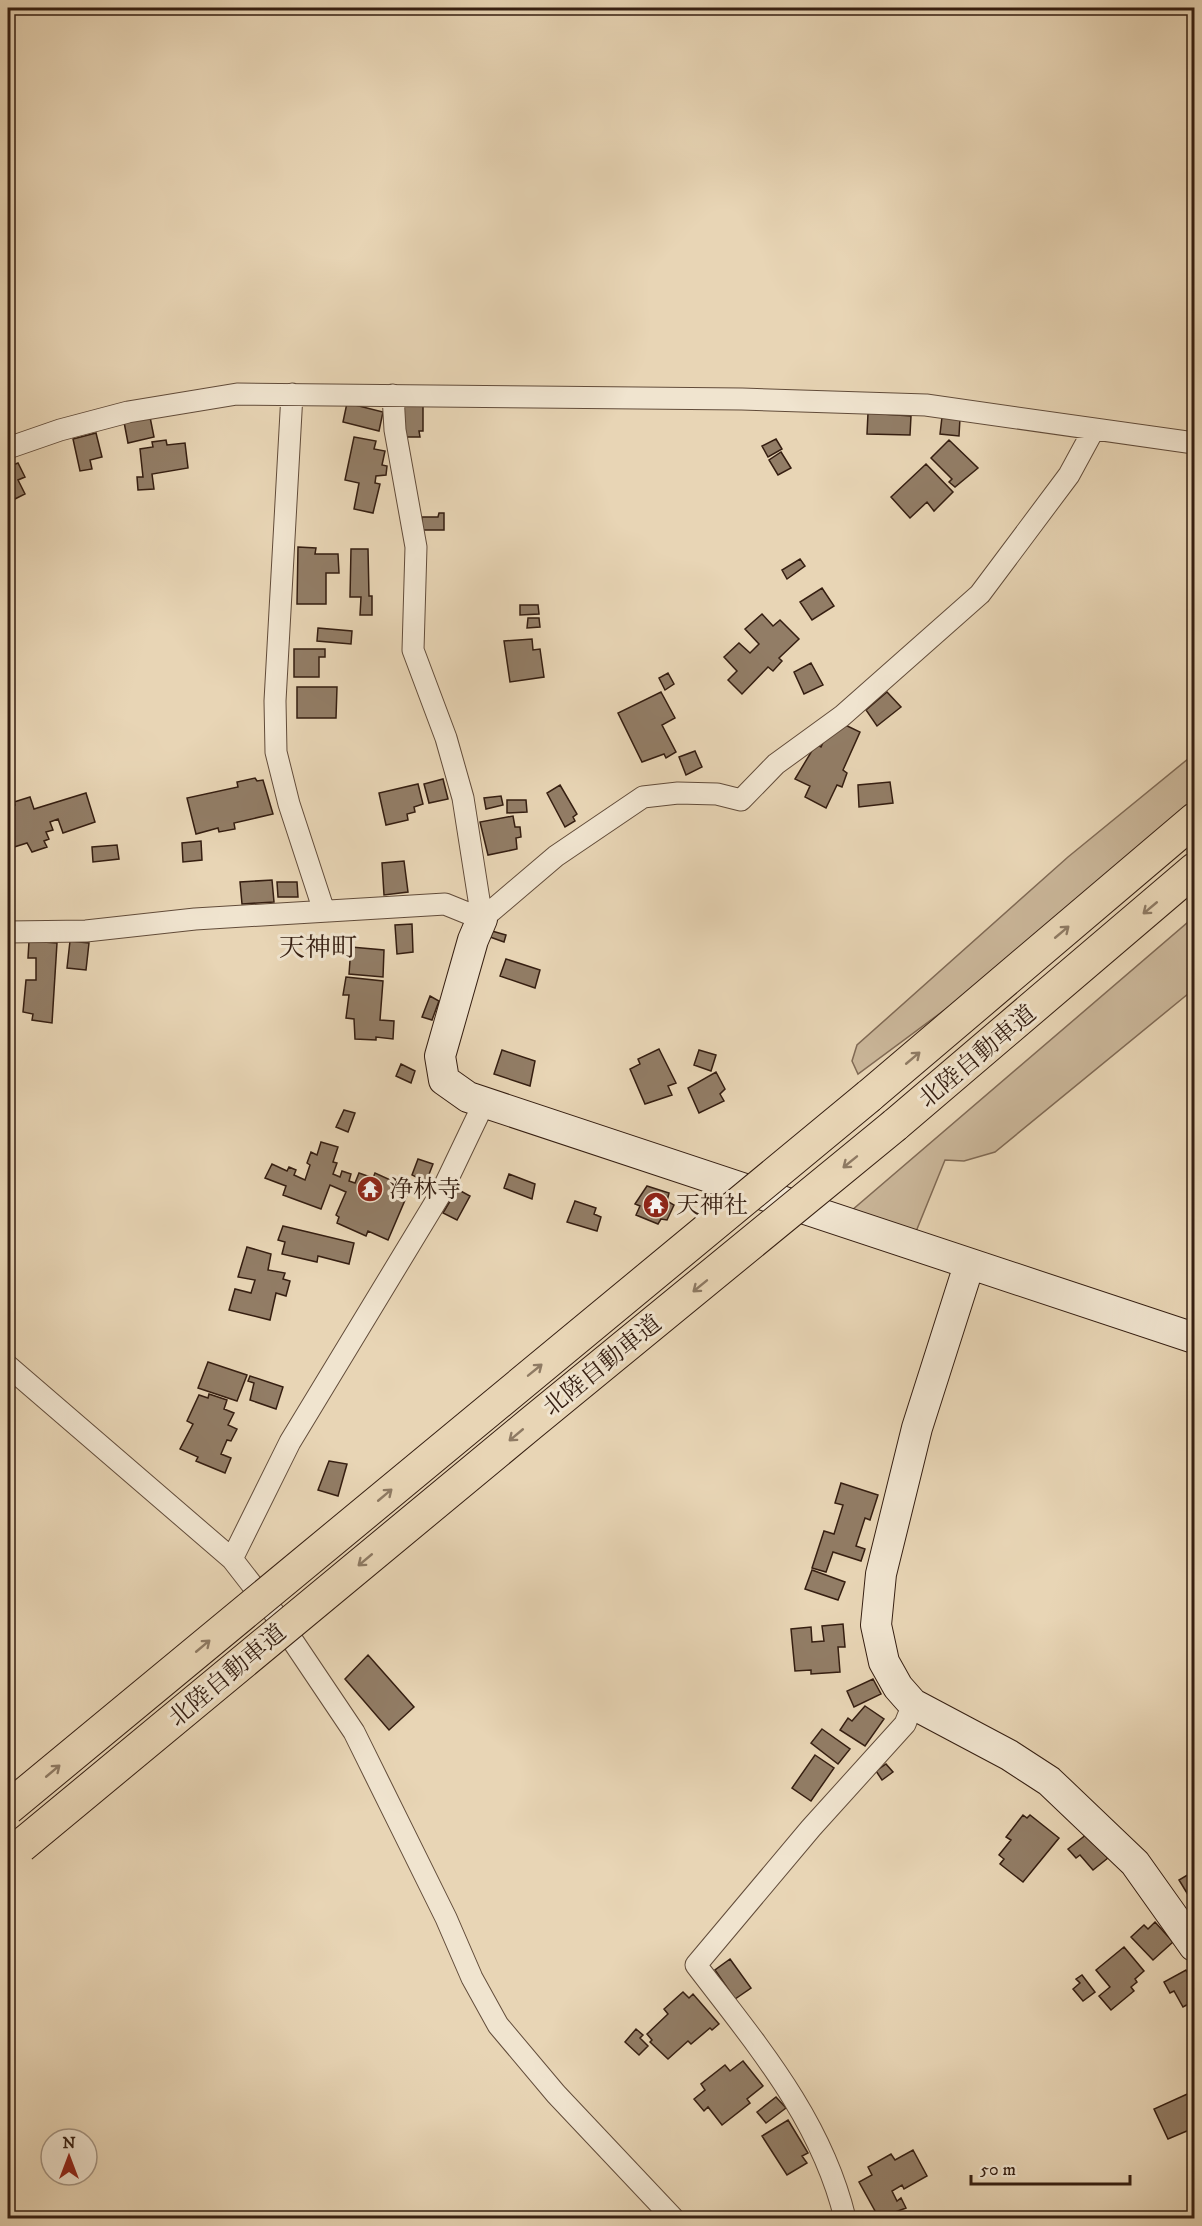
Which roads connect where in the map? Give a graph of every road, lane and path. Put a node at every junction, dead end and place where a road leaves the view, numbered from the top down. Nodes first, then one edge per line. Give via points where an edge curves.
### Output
1 (292, 394) junction
2 (393, 396) junction
3 (1094, 429) junction
4 (1194, 443) edge
5 (8, 448) edge
6 (1194, 820) edge
7 (1194, 870) edge
8 (324, 911) junction
9 (482, 920) junction
10 (8, 932) edge
11 (484, 1103) junction
12 (969, 1265) junction
13 (1194, 1338) edge
14 (8, 1366) edge
15 (232, 1559) junction
16 (913, 1704) junction
17 (8, 1808) edge
18 (8, 1858) edge
19 (1194, 1946) edge
20 (673, 2218) edge
21 (845, 2218) edge

1 - 2 street
1 - 5 street via 193,399 60,430
1 - 8 street via 275,701 276,752
2 - 3 street via 926,405
2 - 9 street via 395,430 416,547 413,650 446,738 463,798
3 - 4 street
3 - 9 street via 1069,475 980,594 842,716 776,765 741,800 717,794 644,797 556,856
17 -> 6 highway, 北陸自動車道, bridge via 869,1096
7 -> 18 highway, 北陸自動車道, bridge via 896,1125
8 - 9 street via 446,904
8 - 10 street via 86,931
9 - 11 street via 440,1056 444,1080
11 - 12 street
11 - 15 street via 441,1193 290,1442
12 - 13 street
12 - 16 street via 917,1428 881,1574 876,1625 884,1662
14 - 15 street
15 - 20 street via 274,1613 354,1732 498,2025 556,2094
16 - 19 street via 1009,1755 1048,1781 1135,1863
16 - 21 street via 905,1724 696,1965 793,2095 819,2145

